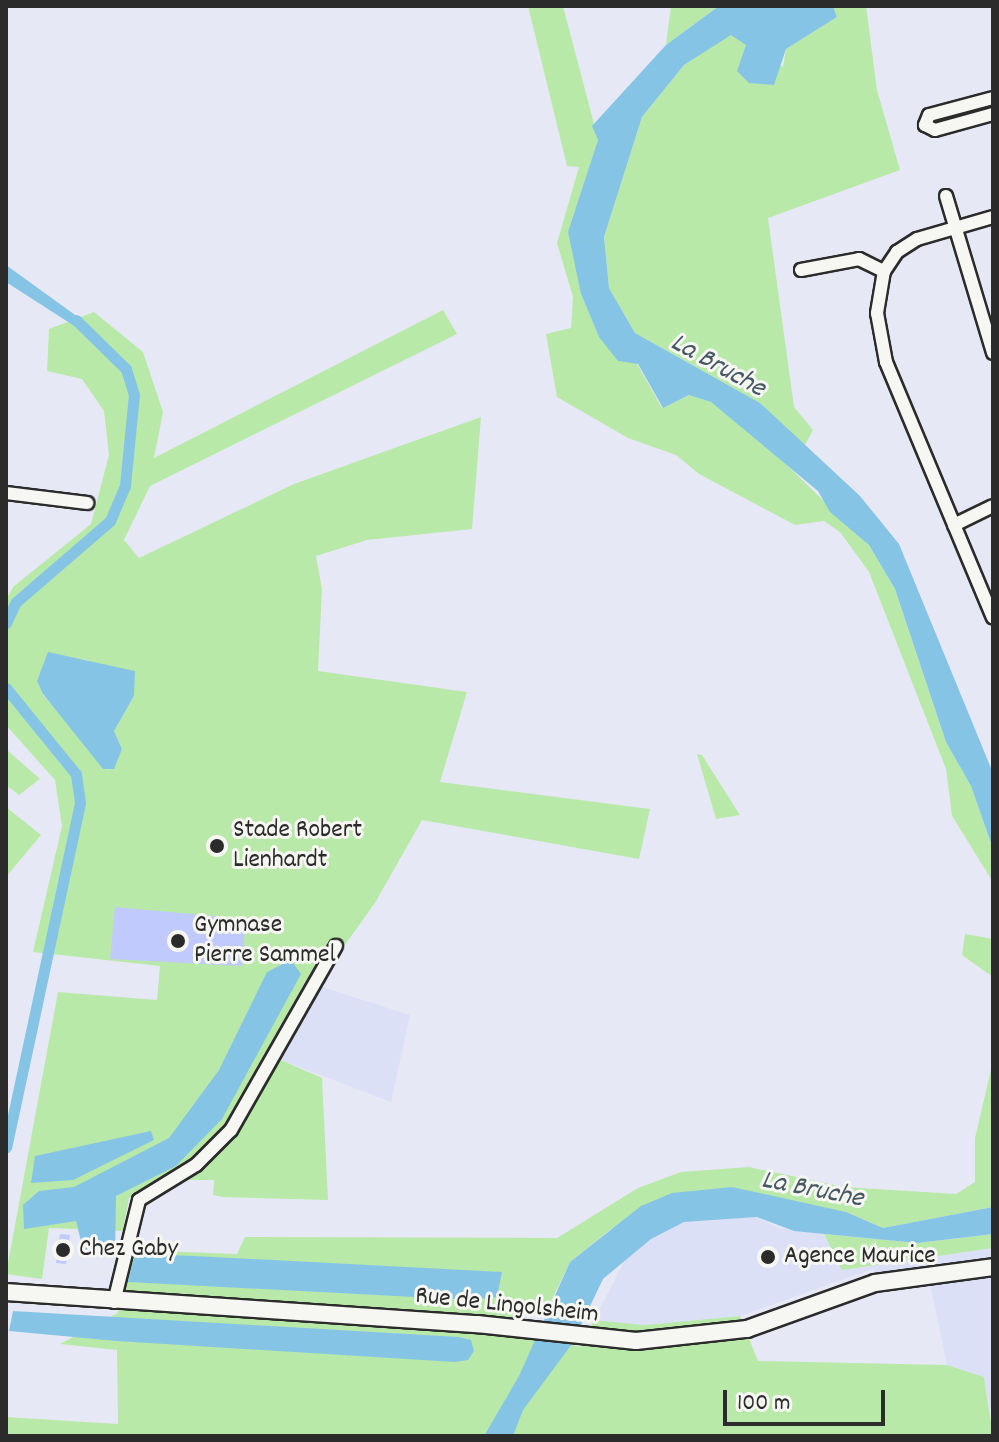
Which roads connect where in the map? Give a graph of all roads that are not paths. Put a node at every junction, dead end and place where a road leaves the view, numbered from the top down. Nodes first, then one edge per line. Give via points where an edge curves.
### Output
1 (993, 98) edge
2 (993, 114) edge
3 (946, 196) dead end
4 (993, 217) edge
5 (956, 228) junction
6 (801, 270) dead end
7 (884, 271) junction
8 (993, 353) edge
9 (6, 493) edge
10 (87, 503) dead end
11 (993, 506) edge
12 (954, 525) junction
13 (992, 611) edge
14 (336, 946) dead end
15 (993, 1267) edge
16 (6, 1292) edge
17 (114, 1302) junction

1 - 2 street via 932,114 925,125 935,130
3 - 5 street
4 - 5 street
5 - 7 street via 917,239
5 - 8 street
6 - 7 street via 859,259
7 - 12 street via 877,313 886,362
9 - 10 street
11 - 12 street
12 - 13 street
14 - 17 street via 231,1130 196,1165 139,1200
15 - 17 main road, Rue de Lingolsheim via 875,1283 733,1331 596,1340 522,1329
16 - 17 main road, Rue de Lingolsheim

